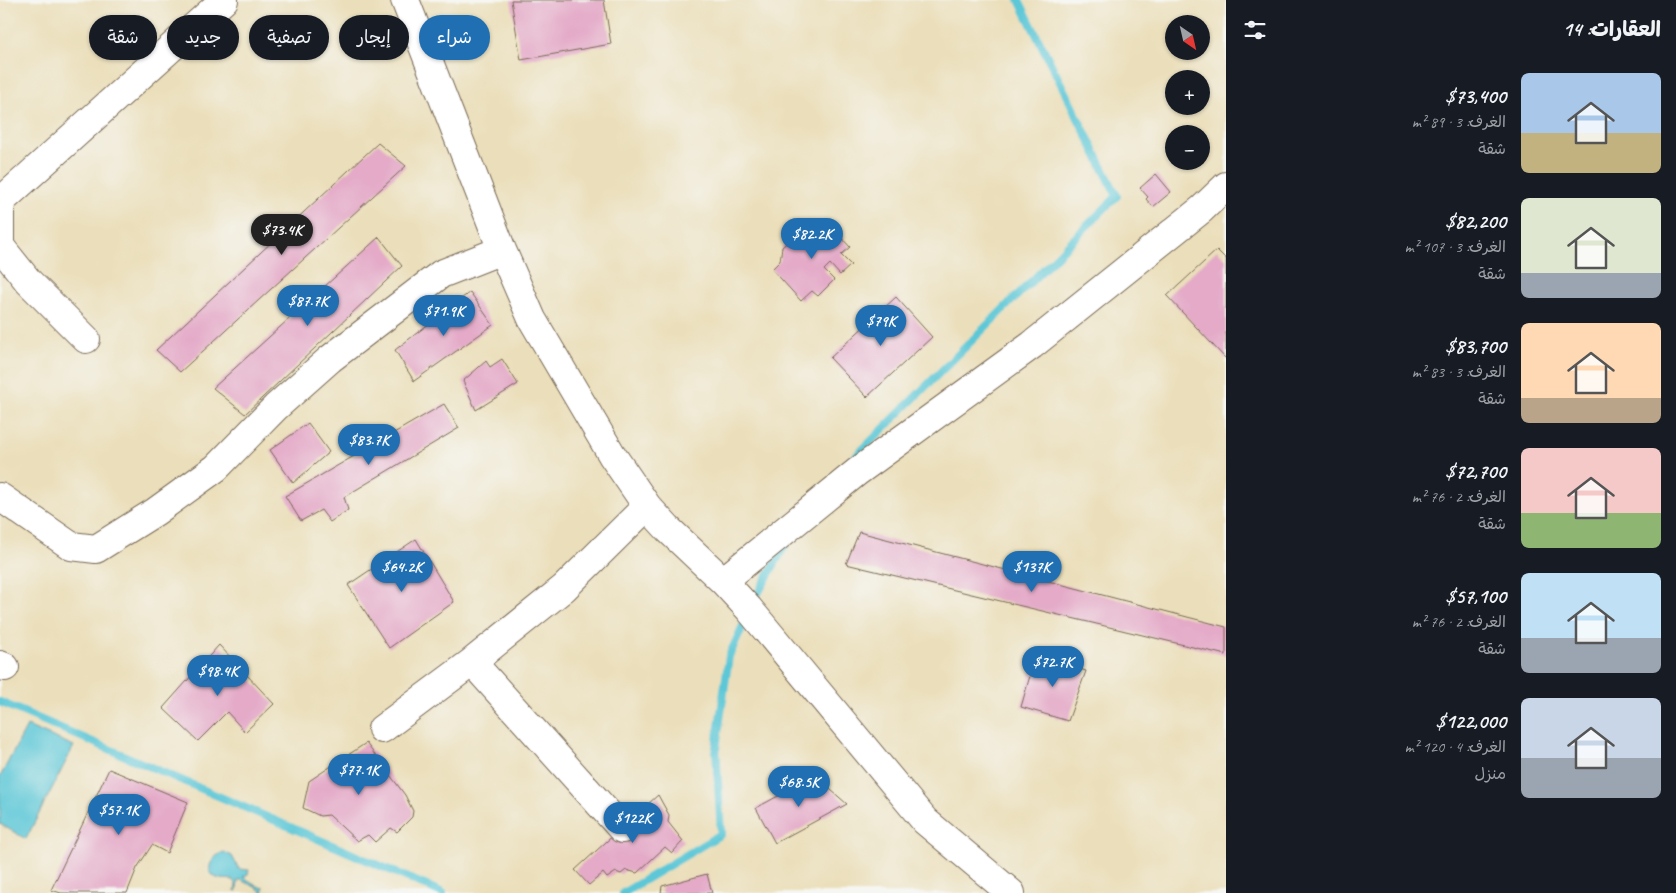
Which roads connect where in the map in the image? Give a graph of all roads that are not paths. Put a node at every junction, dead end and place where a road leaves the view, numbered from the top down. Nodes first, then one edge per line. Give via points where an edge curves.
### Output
1 (224, 0) edge
2 (405, 0) edge
3 (1226, 186) edge
4 (502, 250) junction
5 (86, 340) dead end
6 (0, 497) edge
7 (647, 506) junction
8 (729, 587) junction
9 (472, 662) junction
10 (382, 729) dead end
11 (622, 829) dead end
12 (1011, 893) edge

1 - 5 street via 0,202 0,246 28,281
2 - 4 street
3 - 8 street via 1202,209 1032,345 857,472
4 - 6 street via 441,274 330,359 276,406 216,468 96,549 71,546
4 - 7 street via 532,319 612,455
7 - 8 street
7 - 9 street via 564,588
8 - 12 street via 925,821
9 - 10 street
9 - 11 street

